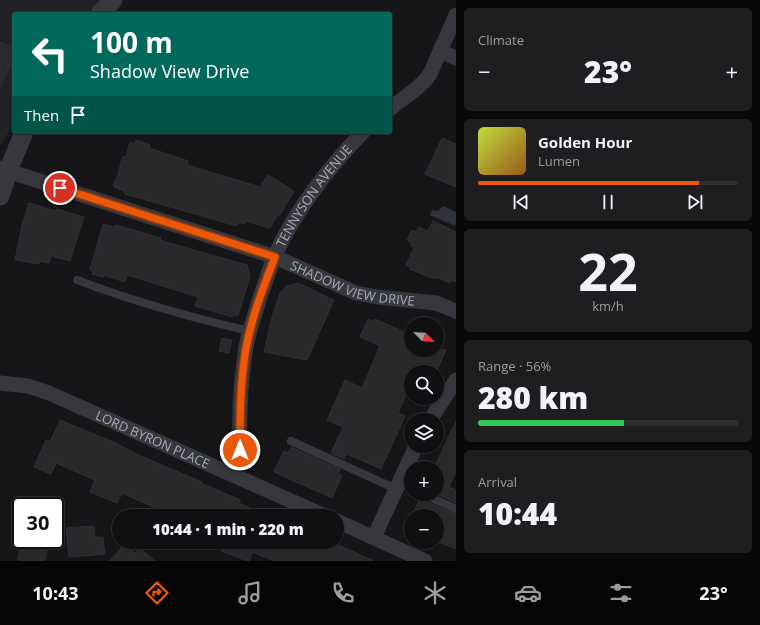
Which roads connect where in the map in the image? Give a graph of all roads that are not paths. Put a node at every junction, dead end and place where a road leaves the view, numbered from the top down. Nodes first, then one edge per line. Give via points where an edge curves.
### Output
1 (113, 0) edge
2 (102, 12) edge
3 (456, 15) edge
4 (440, 51) junction
5 (456, 58) edge
6 (392, 108) edge
7 (23, 134) edge
8 (361, 134) edge
9 (4, 170) edge
10 (0, 196) edge
11 (275, 257) junction
12 (77, 280) dead end
13 (456, 311) edge
14 (250, 330) junction
15 (456, 380) edge
16 (0, 383) edge
17 (435, 413) edge
18 (291, 442) dead end
19 (414, 453) edge
20 (233, 475) junction
21 (402, 487) edge
22 (438, 501) edge
23 (309, 509) edge
24 (456, 509) edge
25 (344, 524) edge
26 (374, 537) junction
27 (426, 561) edge

1 - 2 street
3 - 4 street
4 - 5 street
4 - 6 street via 421,86
7 - 9 street
8 - 11 street, TENNYSON AVENUE via 344,151 312,192
9 - 10 street
9 - 11 street, SHADOW VIEW DRIVE
11 - 13 street, SHADOW VIEW DRIVE via 356,293 436,303
11 - 14 street, TENNYSON AVENUE
12 - 14 lane via 108,292 216,323
14 - 20 street, TENNYSON AVENUE via 241,385 240,458
15 - 17 street
16 - 20 street, LORD BYRON PLACE via 28,386 49,393
18 - 21 lane
19 - 21 street
20 - 23 street, LORD BYRON PLACE
21 - 26 street
22 - 24 lane
25 - 26 street
26 - 27 street

